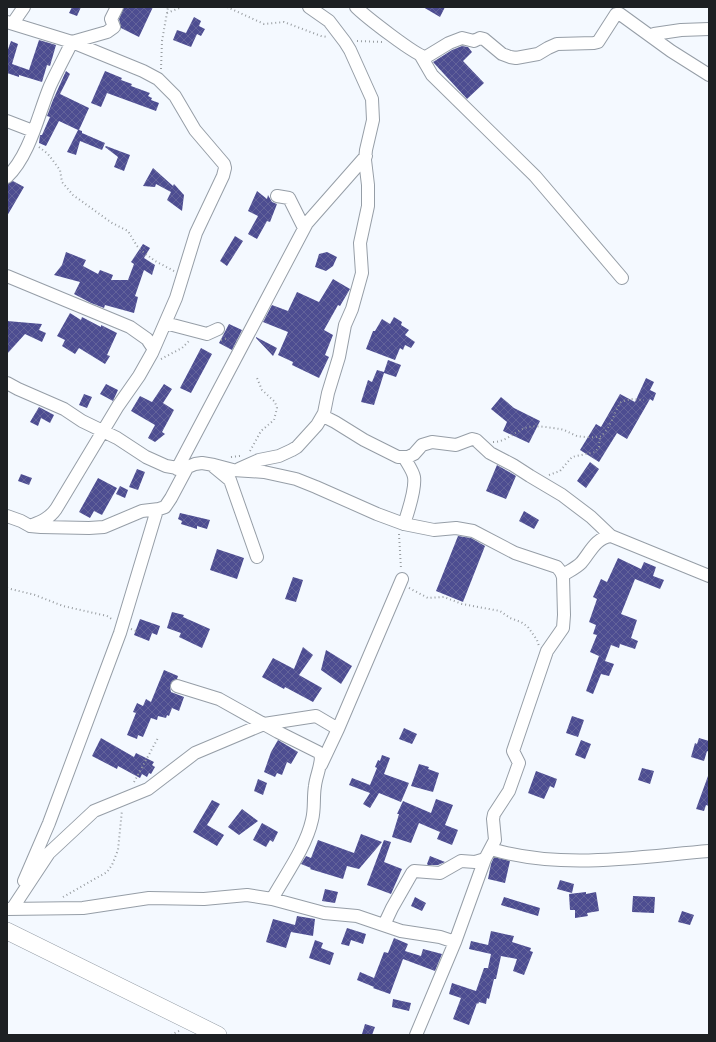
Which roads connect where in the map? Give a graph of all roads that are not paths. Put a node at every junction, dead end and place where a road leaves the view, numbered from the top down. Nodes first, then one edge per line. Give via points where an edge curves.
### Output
1 (24, 7) edge
2 (118, 7) edge
3 (309, 7) edge
4 (356, 7) edge
5 (10, 22) edge
6 (709, 29) edge
7 (654, 34) dead end
8 (72, 42) junction
9 (420, 56) junction
10 (709, 74) edge
11 (7, 121) edge
12 (31, 136) junction
13 (366, 156) junction
14 (7, 177) edge
15 (276, 196) dead end
16 (304, 228) junction
17 (7, 276) edge
18 (622, 278) dead end
19 (165, 323) junction
20 (220, 334) road end
21 (153, 348) junction
22 (7, 383) edge
23 (323, 416) junction
24 (102, 431) junction
25 (404, 457) junction
26 (210, 464) junction
27 (182, 468) junction
28 (239, 469) junction
29 (157, 510) junction
30 (7, 516) edge
31 (401, 523) junction
32 (30, 526) junction
33 (611, 536) junction
34 (257, 557) dead end
35 (563, 575) junction
36 (709, 576) edge
37 (402, 579) road end
38 (177, 686) dead end
39 (264, 724) junction
40 (338, 729) junction
41 (321, 765) junction
42 (709, 851) edge
43 (488, 854) junction
44 (272, 899) junction
45 (9, 909) edge
46 (384, 925) junction
47 (7, 931) edge
48 (455, 942) junction
49 (218, 1035) edge
50 (416, 1035) edge

1 - 5 street
2 - 8 street via 111,19 114,27 112,29
3 - 13 street via 329,22 343,39 372,99 373,120
4 - 9 street
5 - 8 street
6 - 7 street
8 - 12 street via 51,85
8 - 19 street via 143,71 158,80 175,96 195,130 224,164 223,176 194,239 176,298
9 - 10 street via 426,57 459,39 484,39 502,54 516,58 538,54 557,44 594,43 598,42 618,14 671,52
9 - 18 street via 432,75 535,176
11 - 12 street
12 - 14 street via 14,170
13 - 16 street
13 - 23 street via 368,202 360,243 362,273 345,325 340,357
15 - 16 street via 289,198
16 - 27 street
17 - 21 street via 130,327 147,339
19 - 20 street via 207,334
19 - 21 street
21 - 24 street via 130,391
22 - 24 street via 64,409
23 - 25 street via 377,447 398,457
23 - 28 street via 309,435 292,450
24 - 27 street via 153,461
24 - 32 street via 64,498 52,514 44,521
25 - 31 street via 414,482 407,514
25 - 33 street via 414,454 422,445 432,442 456,445 476,440 490,453 562,495
26 - 27 street via 198,463
26 - 28 street via 233,470
26 - 34 street via 230,480
27 - 29 street via 167,505
28 - 31 street via 296,479
29 - 32 street via 142,511 98,528
29 - 45 street via 123,625 49,823
30 - 32 street
31 - 35 street via 434,530 456,528 473,531 515,553 553,565
33 - 35 street via 599,541 582,562
33 - 36 street
35 - 43 street via 563,628 547,651 513,751 519,763 509,791 493,816 496,837
37 - 40 street
38 - 39 street via 218,699
39 - 40 street via 316,716
39 - 41 street via 318,752 321,756
39 - 45 street via 195,753 148,789 94,810 49,853
40 - 41 street
41 - 44 street via 315,784 312,820 307,835
42 - 43 street via 609,860 562,861
43 - 46 street via 474,862 461,861 440,873 412,873
43 - 48 street
44 - 45 street via 246,895 149,898 83,908
44 - 46 street via 324,913 357,916
46 - 48 street
47 - 49 main road
48 - 50 street

